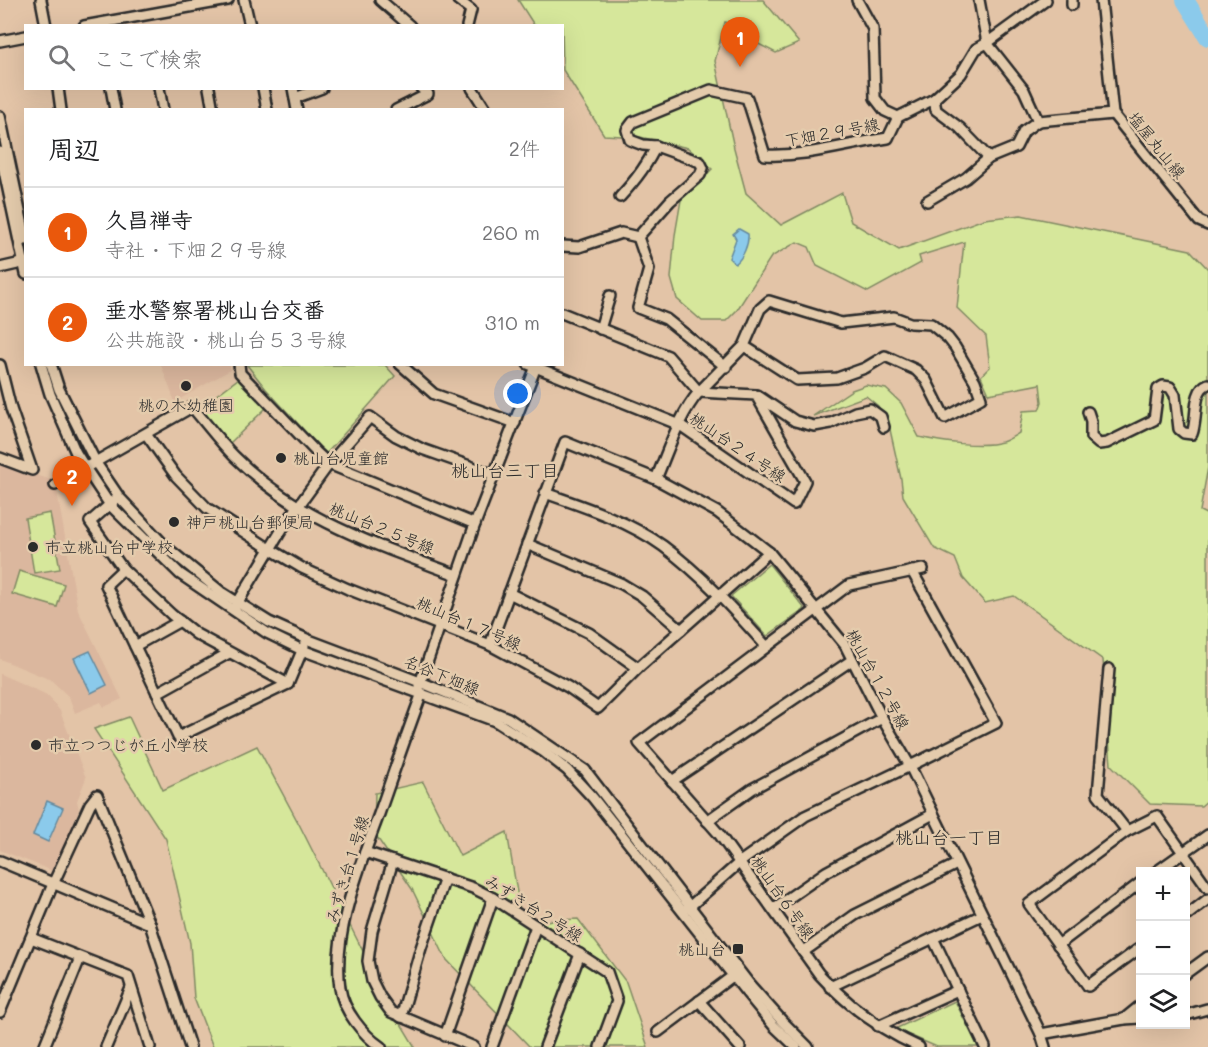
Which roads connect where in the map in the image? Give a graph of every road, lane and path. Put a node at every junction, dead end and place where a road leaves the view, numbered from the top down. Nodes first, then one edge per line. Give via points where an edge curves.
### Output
1 (41, 0) edge
2 (228, 0) edge
3 (244, 0) edge
4 (380, 0) edge
5 (458, 0) edge
6 (857, 0) edge
7 (978, 0) edge
8 (1046, 0) edge
9 (1101, 0) edge
10 (46, 24) edge
11 (95, 24) edge
12 (250, 24) edge
13 (408, 24) edge
14 (468, 24) edge
15 (24, 36) edge
16 (0, 41) edge
17 (987, 43) junction
18 (58, 90) edge
19 (111, 90) edge
20 (159, 90) edge
21 (209, 90) edge
22 (263, 90) edge
23 (311, 90) edge
24 (427, 90) edge
25 (473, 90) edge
26 (294, 93) edge
27 (934, 99) junction
28 (62, 108) edge
29 (115, 108) edge
30 (163, 108) edge
31 (213, 108) edge
32 (267, 108) edge
33 (297, 108) edge
34 (399, 108) edge
35 (485, 108) edge
36 (1113, 114) junction
37 (0, 116) edge
38 (898, 117) junction
39 (1038, 121) junction
40 (656, 147) junction
41 (0, 152) edge
42 (989, 158) junction
43 (6, 176) edge
44 (620, 197) dead end
45 (927, 201) dead end
46 (1208, 225) edge
47 (24, 234) edge
48 (638, 237) junction
49 (564, 246) edge
50 (24, 257) edge
51 (24, 262) edge
52 (0, 268) edge
53 (610, 296) dead end
54 (564, 314) edge
55 (600, 329) junction
56 (744, 346) junction
57 (0, 365) edge
58 (47, 366) edge
59 (47, 366) edge
60 (239, 366) edge
61 (402, 366) edge
62 (414, 366) edge
63 (534, 366) edge
64 (726, 366) junction
65 (408, 373) junction
66 (1208, 384) edge
67 (699, 392) junction
68 (756, 395) junction
69 (1088, 412) dead end
70 (515, 423) junction
71 (680, 425) junction
72 (884, 428) dead end
73 (146, 434) junction
74 (0, 458) edge
75 (96, 463) junction
76 (329, 464) junction
77 (86, 469) junction
78 (495, 475) junction
79 (656, 479) junction
80 (55, 485) dead end
81 (545, 493) junction
82 (119, 497) junction
83 (110, 505) junction
84 (298, 506) junction
85 (476, 524) junction
86 (527, 544) junction
87 (270, 549) junction
88 (769, 552) junction
89 (123, 569) junction
90 (923, 569) dead end
91 (912, 571) junction
92 (458, 575) junction
93 (509, 593) junction
94 (721, 595) junction
95 (235, 607) junction
96 (816, 609) junction
97 (180, 621) junction
98 (439, 626) junction
99 (681, 630) junction
100 (306, 639) junction
101 (490, 645) junction
102 (135, 646) junction
103 (766, 646) junction
104 (302, 650) junction
105 (229, 653) junction
106 (852, 660) junction
107 (638, 668) junction
108 (1109, 669) dead end
109 (288, 684) junction
110 (420, 689) junction
111 (157, 693) junction
112 (882, 718) junction
113 (910, 766) junction
114 (672, 781) junction
115 (933, 814) junction
116 (708, 821) junction
117 (1127, 831) junction
118 (1208, 835) edge
119 (365, 852) junction
120 (1182, 852) junction
121 (393, 861) junction
122 (2, 862) edge
123 (740, 862) junction
124 (957, 864) junction
125 (1162, 867) edge
126 (0, 874) edge
127 (445, 878) junction
128 (53, 884) junction
129 (1136, 886) edge
130 (1208, 888) edge
131 (493, 898) junction
132 (1208, 899) edge
133 (687, 909) junction
134 (773, 909) junction
135 (1190, 912) edge
136 (982, 915) junction
137 (150, 924) junction
138 (536, 926) junction
139 (31, 938) junction
140 (933, 938) junction
141 (1058, 945) junction
142 (1136, 951) edge
143 (803, 952) junction
144 (580, 954) junction
145 (1208, 957) edge
146 (80, 958) junction
147 (1190, 970) edge
148 (737, 972) junction
149 (830, 987) junction
150 (131, 988) junction
151 (958, 990) junction
152 (699, 1001) junction
153 (1136, 1009) edge
154 (1207, 1009) edge
155 (0, 1012) edge
156 (1190, 1014) edge
157 (401, 1017) junction
158 (1124, 1018) junction
159 (1136, 1018) edge
160 (878, 1026) junction
161 (658, 1032) dead end
162 (1041, 1034) junction
163 (445, 1035) junction
164 (44, 1047) edge
165 (106, 1047) edge
166 (150, 1047) edge
167 (190, 1047) edge
168 (381, 1047) edge
169 (474, 1047) edge
170 (492, 1047) edge
171 (545, 1047) edge
172 (600, 1047) edge
173 (740, 1047) edge
174 (796, 1047) edge
175 (808, 1047) edge
176 (919, 1047) edge
177 (985, 1047) edge
178 (1045, 1047) edge

1 - 10 street
2 - 11 street
3 - 12 street
4 - 13 street
5 - 14 street via 471,10
6 - 38 street via 873,29 875,98 885,111
7 - 17 street
8 - 17 street, 下畑２９号線
9 - 36 street, 塩屋丸山線
15 - 16 street
17 - 27 street, 下畑２９号線 via 976,49 961,74
17 - 39 street via 1024,90
18 - 28 street
19 - 29 street
20 - 30 street
21 - 31 street
22 - 32 street
23 - 26 street
24 - 34 street
25 - 35 street
26 - 33 street
27 - 38 street, 下畑２９号線
27 - 42 street via 936,110
36 - 39 street
36 - 46 street, 塩屋丸山線 via 1199,221
37 - 43 street
38 - 40 street, 下畑２９号線 via 888,138 813,153 765,155 747,98 711,90 633,122 627,130 630,140
39 - 42 street via 1024,131 1016,147
40 - 44 street
40 - 48 street, 下畑２９号線 via 700,162 703,168 700,176 670,201
41 - 43 street
42 - 45 street via 966,178
43 - 47 street
43 - 50 street
48 - 49 street via 621,233 579,248
48 - 64 street via 649,269 638,308 666,319
51 - 52 street
53 - 55 street
54 - 55 street
55 - 67 street via 668,356
56 - 56 street via 760,309 769,301 841,323 894,317 931,324 955,347 981,398 945,418 926,380 916,370 885,356 837,378 797,380
56 - 64 street
57 - 74 street via 32,470
58 - 75 street, 名谷下畑線
59 - 77 street, 名谷下畑線 via 50,394
60 - 76 street via 240,373
61 - 65 street
62 - 65 street
63 - 70 street, みずき台１号線
63 - 71 street, 桃山台２４号線
64 - 67 street
65 - 70 street via 434,394
66 - 69 street via 1198,393 1192,434 1179,429 1175,395 1170,387 1158,389 1154,420 1107,443 1099,444 1091,437
67 - 68 street, 桃山台２４号線
67 - 71 street
68 - 71 street, 桃山台２４号線 via 805,482 794,504
68 - 72 street via 795,421 814,426 870,409 881,417
70 - 78 street, みずき台１号線
71 - 79 street
73 - 75 street
73 - 84 street, 桃山台２５号線 via 192,407 233,455
73 - 87 street, 桃山台１７号線 via 207,508
75 - 77 street
75 - 82 street, 名谷下畑線
76 - 78 street via 370,417 422,449
76 - 84 street
76 - 85 street
77 - 80 street
77 - 83 street, 名谷下畑線
78 - 85 street, みずき台１号線
79 - 81 street, 桃山台１２号線 via 565,442
79 - 88 street, 桃山台１２号線 via 717,512
81 - 86 street
81 - 94 street via 599,512 662,546
82 - 83 street
82 - 95 street, 名谷下畑線 via 166,547
83 - 89 street via 90,522
83 - 95 street, 名谷下畑線 via 180,574
84 - 87 street
84 - 92 street, 桃山台２５号線 via 358,538
85 - 92 street, みずき台１号線
86 - 93 street
86 - 99 street via 622,584
87 - 95 street
87 - 98 street, 桃山台１７号線 via 348,590
88 - 94 street, 桃山台１７号線
88 - 96 street, 桃山台１２号線
89 - 97 street
89 - 102 street via 106,585
90 - 91 street
91 - 96 street via 849,585
91 - 113 street via 996,723
92 - 98 street, みずき台１号線
93 - 101 street
93 - 107 street via 589,633
94 - 99 street, 桃山台１７号線
94 - 103 street
95 - 100 street, 名谷下畑線
95 - 104 street, 名谷下畑線 via 267,633
96 - 103 street
96 - 106 street, 桃山台１２号線
97 - 102 street
97 - 105 street
98 - 101 street, 桃山台１７号線
98 - 110 street, みずき台１号線
99 - 107 street, 桃山台１７号線
100 - 104 street
100 - 110 street, 名谷下畑線
101 - 107 street, 桃山台１７号線 via 568,687 598,708
102 - 111 street
103 - 114 street, 桃山台６号線 via 639,743
104 - 109 street
104 - 110 street, 名谷下畑線
105 - 109 street
105 - 111 street
106 - 112 street, 桃山台１２号線
106 - 114 street
108 - 117 street via 1098,794
109 - 111 street via 178,737
110 - 119 street, みずき台１号線
110 - 133 street, 名谷下畑線 via 495,722 567,770
112 - 113 street, 桃山台１２号線
112 - 116 street via 752,789
113 - 115 street, 桃山台１２号線
113 - 123 street via 805,816
114 - 116 street, 桃山台６号線
115 - 124 street, 桃山台１２号線
115 - 134 street via 826,872
116 - 123 street, 桃山台６号線
117 - 120 street via 1157,816
117 - 141 street via 1029,904
118 - 120 street
119 - 121 street, みずき台２号線
119 - 168 street, みずき台１号線 via 348,906 339,953 340,990 353,1018
120 - 125 street
120 - 130 street
121 - 127 street, みずき台２号線
121 - 157 street via 372,931 368,961 380,997 391,1012
122 - 126 street
122 - 128 street
123 - 133 street
123 - 134 street, 桃山台６号線
124 - 136 street, 桃山台１２号線
124 - 143 street via 855,915
127 - 131 street, みずき台２号線
127 - 157 street
128 - 137 street
128 - 137 street via 97,795
128 - 139 street
129 - 141 street
131 - 138 street, みずき台２号線
131 - 163 street
132 - 135 street
133 - 148 street, 名谷下畑線
134 - 143 street, 桃山台６号線
136 - 140 street
136 - 162 street, 桃山台１２号線
137 - 167 street
138 - 144 street, みずき台２号線
138 - 170 street
139 - 146 street
139 - 155 street
140 - 149 street
140 - 151 street
141 - 142 street via 1088,986
143 - 149 street, 桃山台６号線
144 - 171 street
144 - 172 street, みずき台２号線 via 608,972 617,1001
145 - 147 street
146 - 150 street via 128,976
146 - 164 street
148 - 152 street
148 - 174 street, 名谷下畑線 via 774,1026
148 - 175 street, 名谷下畑線
149 - 160 street, 桃山台６号線
150 - 165 street
150 - 166 street
151 - 160 street
151 - 177 street
152 - 161 street
152 - 173 street
153 - 158 street
154 - 156 street
157 - 163 street
158 - 159 street
158 - 162 street
160 - 176 street, 桃山台６号線
162 - 178 street, 桃山台１２号線
163 - 169 street

